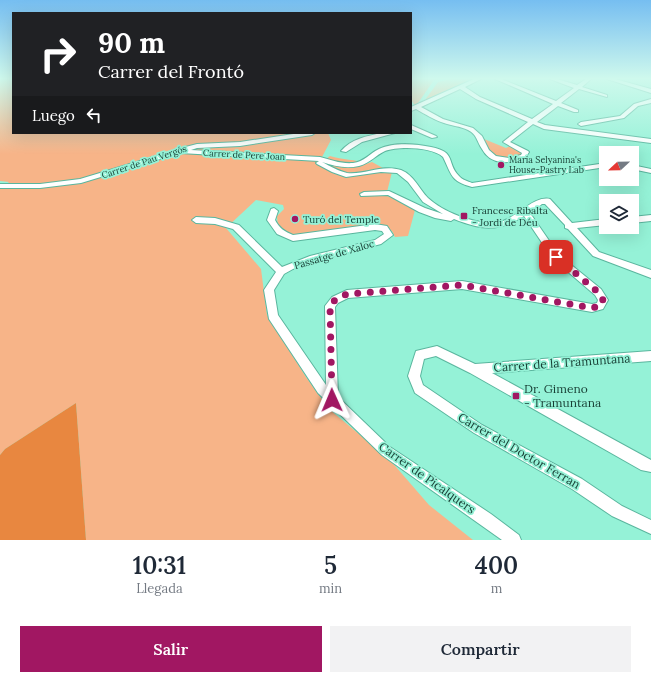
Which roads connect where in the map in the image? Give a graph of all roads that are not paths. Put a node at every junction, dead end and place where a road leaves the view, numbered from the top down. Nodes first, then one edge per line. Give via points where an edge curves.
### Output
1 (491, 104) edge
2 (557, 104) joint
3 (639, 104) edge
4 (414, 108) edge
5 (576, 111) dead end
6 (531, 123) junction
7 (581, 124) dead end
8 (412, 128) edge
9 (412, 132) edge
10 (420, 132) junction
11 (305, 134) edge
12 (388, 134) edge
13 (434, 137) dead end
14 (651, 141) edge
15 (176, 151) junction
16 (344, 151) dead end
17 (312, 158) junction
18 (599, 165) edge
19 (639, 168) edge
20 (651, 171) edge
21 (0, 186) edge
22 (364, 194) dead end
23 (274, 211) dead end
24 (525, 211) junction
25 (651, 218) edge
26 (639, 219) edge
27 (196, 220) dead end
28 (464, 220) junction
29 (599, 223) edge
30 (568, 226) junction
31 (281, 272) junction
32 (651, 274) edge
33 (651, 356) edge
34 (474, 369) junction
35 (332, 400) junction
36 (651, 466) edge
37 (651, 527) edge
38 (514, 540) edge

1 - 6 street
2 - 5 street
2 - 6 street
3 - 7 street via 622,117
4 - 6 street via 432,117 469,128 482,139 485,150 499,160 518,159 526,154 520,148 506,142
6 - 14 street via 553,129
8 - 10 street
9 - 10 street
10 - 13 street
11 - 15 street, Carrer de Pau Vergós via 240,144 197,146
12 - 16 street via 357,141
15 - 17 street, Carrer de Pere Joan
15 - 21 street, Carrer de Pau Vergós via 81,181 40,186
17 - 18 street, Carrer de Pere Joan via 339,166 356,166 381,151 394,147 431,149 445,155 454,175 472,185
17 - 28 street via 329,169 349,175 385,170 399,172 409,178 427,201 440,210
19 - 20 street
22 - 28 street via 390,193 438,216
23 - 31 street, Passatge de Xaloc via 271,220 275,229 293,238 375,227 384,228 389,234 378,242 310,260
24 - 28 street via 500,225
24 - 30 street via 547,201
24 - 35 street via 556,257 598,292 603,300 600,306 592,308 462,285 347,294 335,300 330,306
25 - 26 street
27 - 31 street via 215,221 236,227
29 - 30 street
30 - 32 street via 596,254
31 - 35 street, Carrer de Picalquers via 269,290 273,316
33 - 34 street, Carrer de la Tramuntana
34 - 36 street
34 - 37 street, Carrer del Doctor Ferran via 437,351 420,355 414,376 419,389 478,429 577,484 616,511
35 - 38 street, Carrer de Picalquers via 386,451

